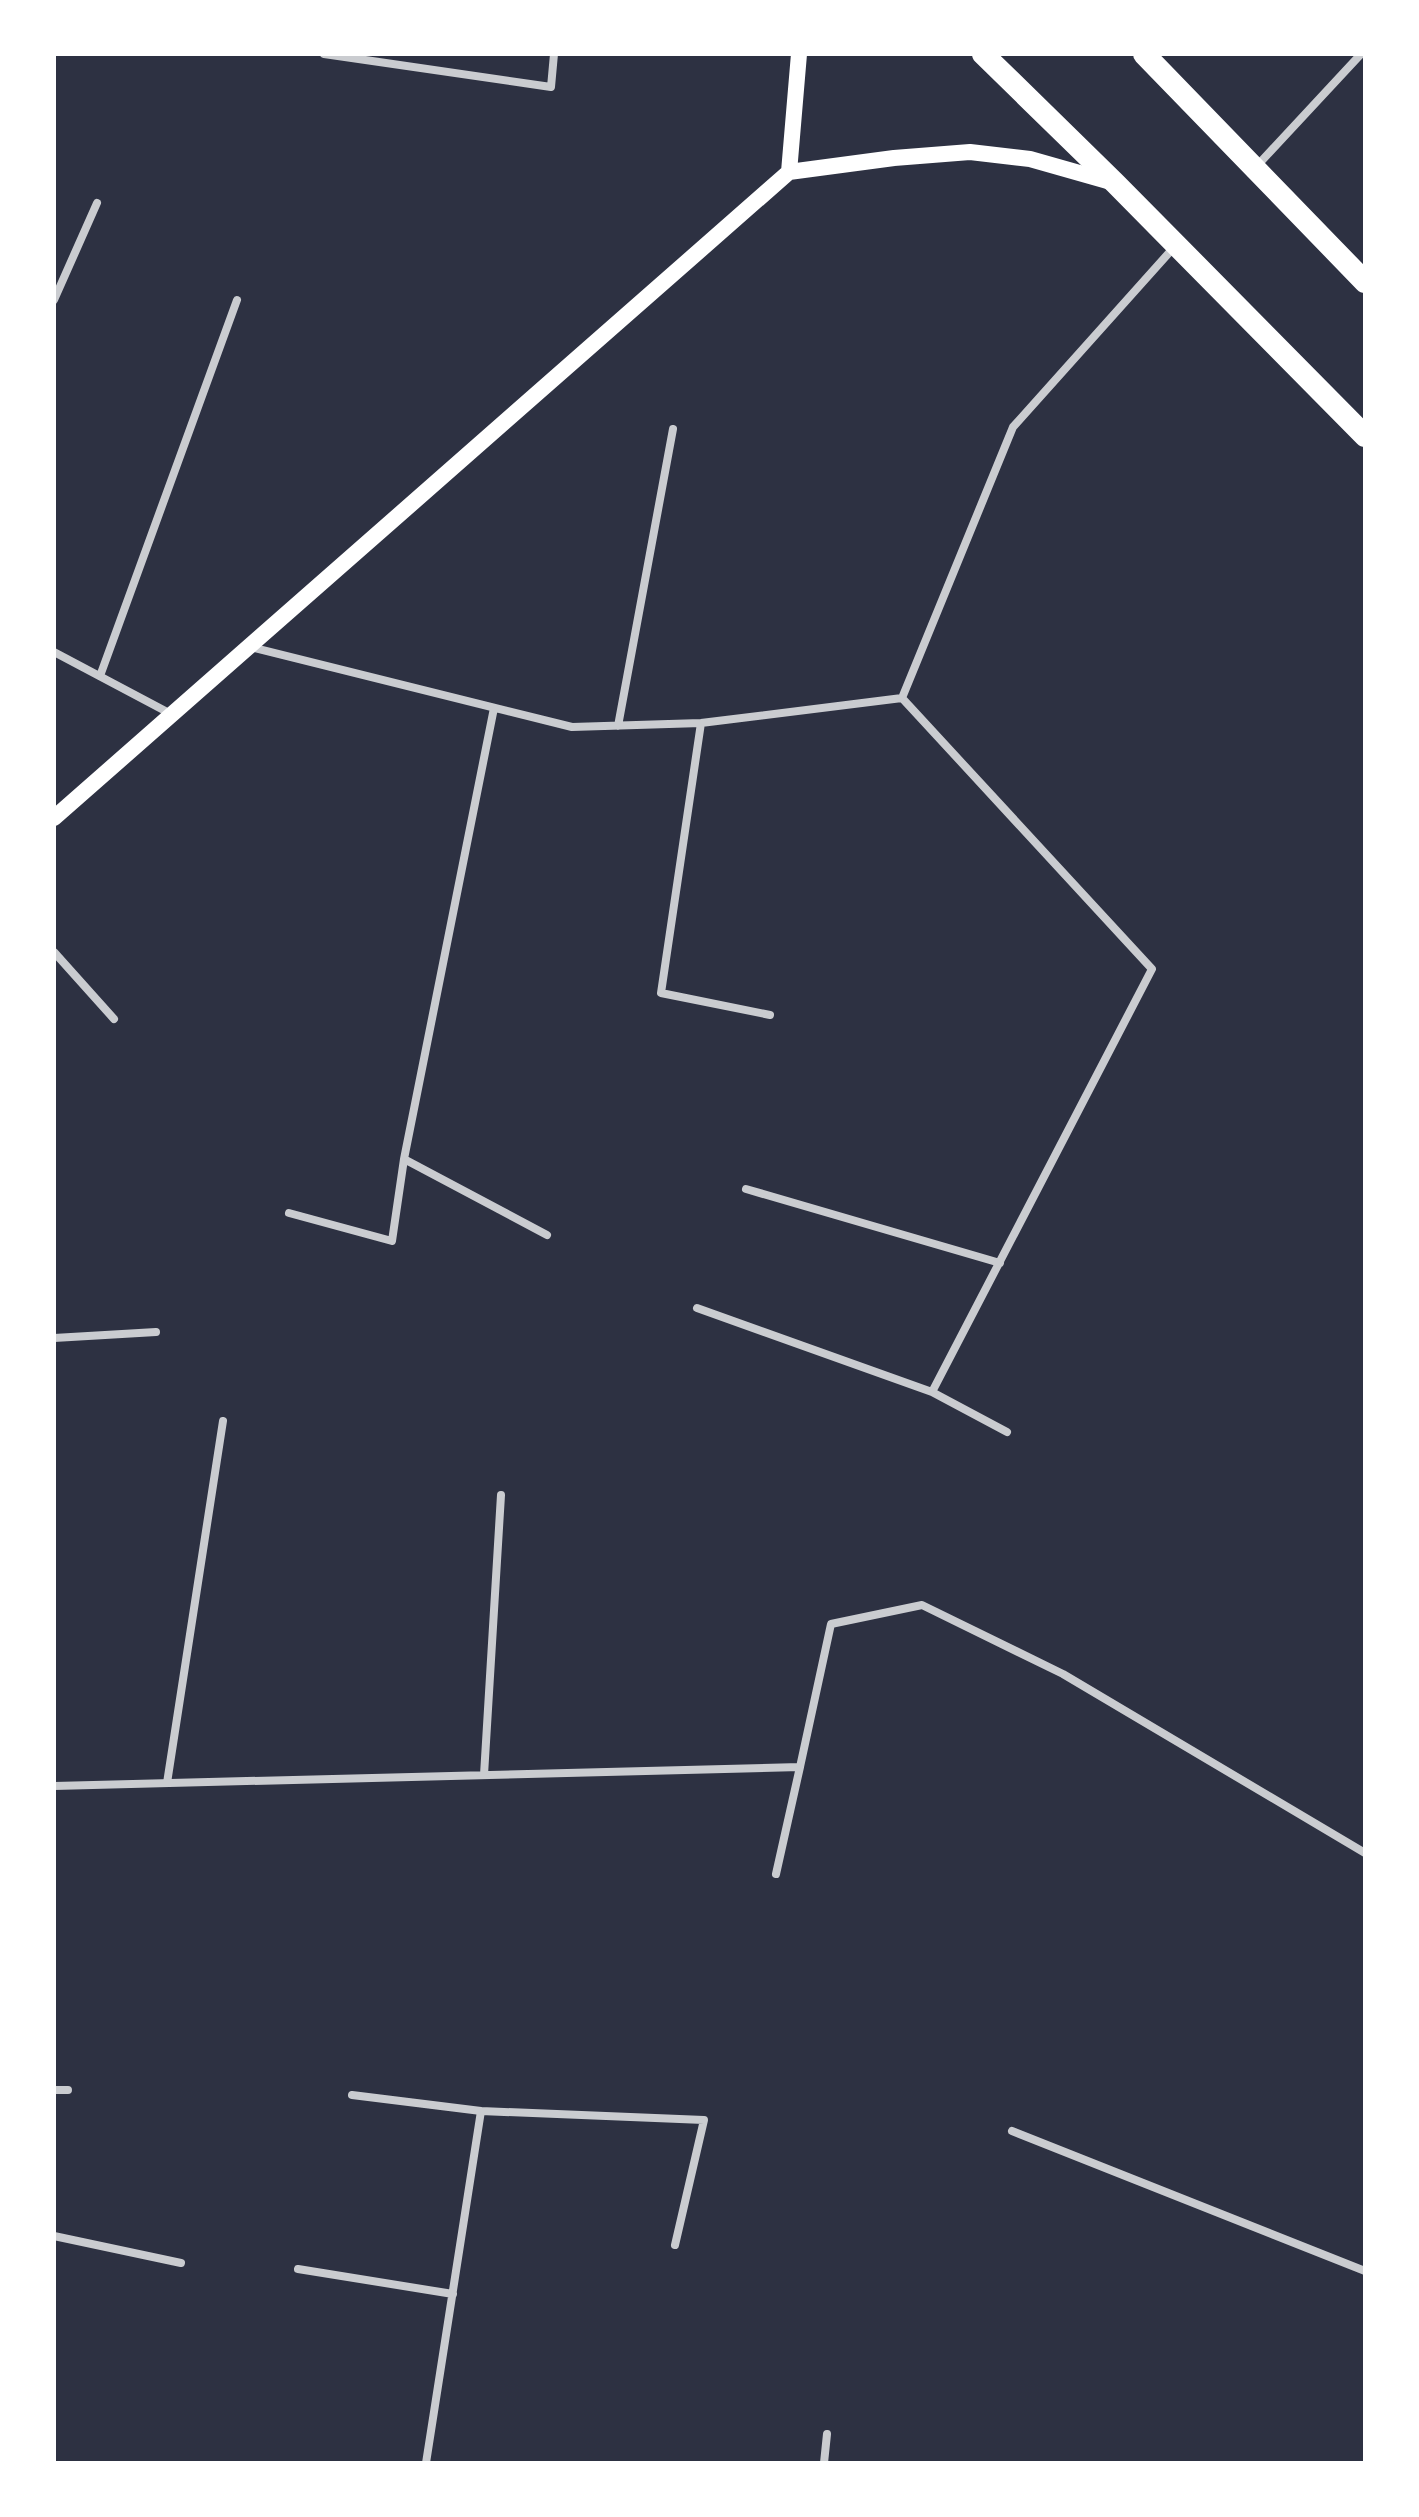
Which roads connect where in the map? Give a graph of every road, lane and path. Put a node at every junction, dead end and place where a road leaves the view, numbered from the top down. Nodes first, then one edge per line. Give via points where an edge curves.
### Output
1 (324, 54) edge
2 (554, 54) edge
3 (799, 54) edge
4 (983, 54) edge
5 (1144, 54) edge
6 (1361, 54) edge
7 (1254, 168) junction
8 (789, 172) junction
9 (1115, 183) junction
10 (97, 203) dead end
11 (1176, 245) junction
12 (1365, 282) edge
13 (54, 300) edge
14 (237, 300) dead end
15 (673, 429) dead end
16 (1365, 436) edge
17 (249, 647) junction
18 (54, 652) edge
19 (100, 676) junction
20 (902, 698) junction
21 (494, 708) junction
22 (172, 714) junction
23 (701, 723) junction
24 (618, 726) junction
25 (54, 818) edge
26 (54, 952) edge
27 (770, 1015) dead end
28 (114, 1019) dead end
29 (404, 1159) junction
30 (746, 1189) dead end
31 (289, 1213) dead end
32 (547, 1235) dead end
33 (1000, 1263) junction
34 (697, 1308) dead end
35 (156, 1332) dead end
36 (54, 1338) edge
37 (932, 1392) junction
38 (223, 1421) dead end
39 (1007, 1432) dead end
40 (501, 1495) dead end
41 (800, 1767) junction
42 (484, 1775) junction
43 (167, 1783) junction
44 (54, 1786) edge
45 (1365, 1853) edge
46 (776, 1874) dead end
47 (54, 2090) edge
48 (68, 2090) dead end
49 (352, 2095) dead end
50 (481, 2111) junction
51 (1012, 2131) dead end
52 (54, 2236) edge
53 (675, 2245) dead end
54 (181, 2263) dead end
55 (298, 2269) dead end
56 (1365, 2271) edge
57 (453, 2294) junction
58 (827, 2434) dead end
59 (426, 2463) edge
60 (824, 2463) edge

1 - 2 street via 551,87
3 - 8 main road
4 - 9 highway
5 - 7 highway
6 - 7 street
7 - 12 highway
8 - 9 main road via 970,152 1030,159
8 - 17 main road
9 - 11 highway
10 - 13 street
11 - 16 highway
11 - 20 street via 1013,427
14 - 19 street
15 - 24 street
17 - 21 street
17 - 22 main road
18 - 19 street
19 - 22 street
20 - 23 street
20 - 33 street via 1152,969
21 - 24 street via 572,727
21 - 29 street
22 - 25 main road
23 - 24 street
23 - 27 street via 661,993
26 - 28 street
29 - 31 street via 392,1241
29 - 32 street
30 - 33 street
33 - 37 street
34 - 37 street
35 - 36 street
37 - 39 street
38 - 43 street
40 - 42 street
41 - 42 street
41 - 45 street via 831,1624 922,1605 1063,1674
41 - 46 street
42 - 43 street
43 - 44 street
47 - 48 street
49 - 50 street
50 - 53 street via 704,2120
50 - 57 street
51 - 56 street
52 - 54 street
55 - 57 street
57 - 59 street
58 - 60 street

